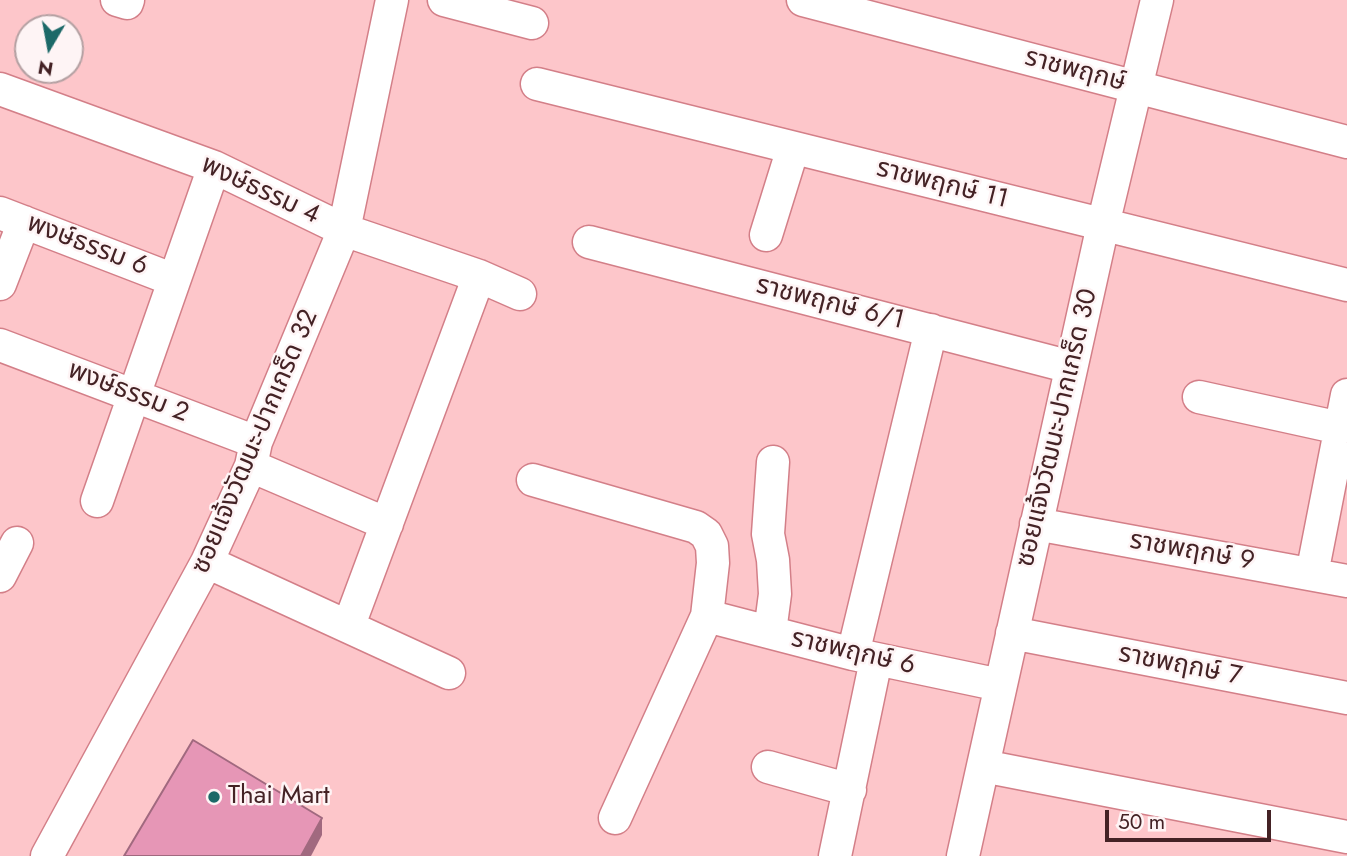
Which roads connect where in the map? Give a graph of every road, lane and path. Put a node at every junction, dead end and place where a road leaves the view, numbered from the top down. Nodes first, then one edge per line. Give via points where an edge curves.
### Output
1 (117, 0) edge
2 (128, 0) edge
3 (444, 0) edge
4 (803, 0) edge
5 (1157, 0) edge
6 (388, 1) edge
7 (532, 23) dead end
8 (537, 84) dead end
9 (1136, 87) junction
10 (0, 89) edge
11 (1347, 142) edge
12 (793, 148) junction
13 (214, 167) junction
14 (12, 217) edge
15 (1103, 225) junction
16 (344, 230) junction
17 (766, 235) dead end
18 (589, 242) dead end
19 (479, 276) junction
20 (174, 279) junction
21 (0, 284) edge
22 (1347, 285) edge
23 (520, 294) dead end
24 (931, 330) junction
25 (0, 345) edge
26 (1071, 367) junction
27 (134, 395) junction
28 (1199, 397) dead end
29 (1345, 404) edge
30 (254, 454) junction
31 (774, 461) dead end
32 (1341, 462) edge
33 (533, 480) dead end
34 (97, 502) dead end
35 (387, 524) junction
36 (1036, 524) junction
37 (17, 543) dead end
38 (207, 562) junction
39 (1312, 574) junction
40 (0, 576) edge
41 (1347, 581) edge
42 (707, 616) junction
43 (349, 625) junction
44 (770, 632) junction
45 (1012, 633) junction
46 (864, 657) junction
47 (449, 673) dead end
48 (1000, 685) junction
49 (1347, 698) edge
50 (982, 766) junction
51 (768, 767) dead end
52 (850, 790) junction
53 (615, 818) dead end
54 (1347, 837) edge
55 (47, 856) edge
56 (835, 856) edge
57 (963, 856) edge

1 - 2 street
3 - 7 street
4 - 9 street, ราชพฤกษ์
5 - 9 street, ซอยแจ้งวัฒนะ-ปากเกร็ด 30
6 - 16 street, ซอยแจ้งวัฒนะ-ปากเกร็ด 32
8 - 12 street, ราชพฤกษ์ 11
9 - 11 street, ราชพฤกษ์
9 - 15 street, ซอยแจ้งวัฒนะ-ปากเกร็ด 30
10 - 13 street, พงษ์ธรรม 4
12 - 15 street, ราชพฤกษ์ 11
12 - 17 street
13 - 16 street, พงษ์ธรรม 4
13 - 20 street
14 - 20 street, พงษ์ธรรม 6
14 - 21 street
15 - 22 street, ราชพฤกษ์ 11
15 - 26 street, ซอยแจ้งวัฒนะ-ปากเกร็ด 30
16 - 19 street, พงษ์ธรรม 4
16 - 30 street, ซอยแจ้งวัฒนะ-ปากเกร็ด 32
18 - 24 street, ราชพฤกษ์ 6/1
19 - 23 street, พงษ์ธรรม 4
19 - 35 street
20 - 27 street
24 - 26 street, ราชพฤกษ์ 6/1
24 - 46 street
25 - 27 street, พงษ์ธรรม 2
26 - 36 street, ซอยแจ้งวัฒนะ-ปากเกร็ด 30
27 - 30 street, พงษ์ธรรม 2
27 - 34 street
28 - 29 street
29 - 32 street
30 - 35 street, พงษ์ธรรม 2
30 - 38 street, ซอยแจ้งวัฒนะ-ปากเกร็ด 32
31 - 44 street via 768,534 775,576
32 - 39 street
33 - 42 street via 696,527 706,534 713,563
35 - 43 street
36 - 39 street, ราชพฤกษ์ 9
36 - 45 street, ซอยแจ้งวัฒนะ-ปากเกร็ด 30
37 - 40 street
38 - 43 street
38 - 55 street, ซอยแจ้งวัฒนะ-ปากเกร็ด 32
39 - 41 street, ราชพฤกษ์ 9
42 - 44 street, ราชพฤกษ์ 6
42 - 53 street
43 - 47 street
44 - 46 street, ราชพฤกษ์ 6
45 - 48 street, ซอยแจ้งวัฒนะ-ปากเกร็ด 30
45 - 49 street, ราชพฤกษ์ 7
46 - 48 street, ราชพฤกษ์ 6
46 - 52 street
48 - 50 street, ซอยแจ้งวัฒนะ-ปากเกร็ด 30
50 - 54 street
50 - 57 street, ซอยแจ้งวัฒนะ-ปากเกร็ด 30
51 - 52 street
52 - 56 street

